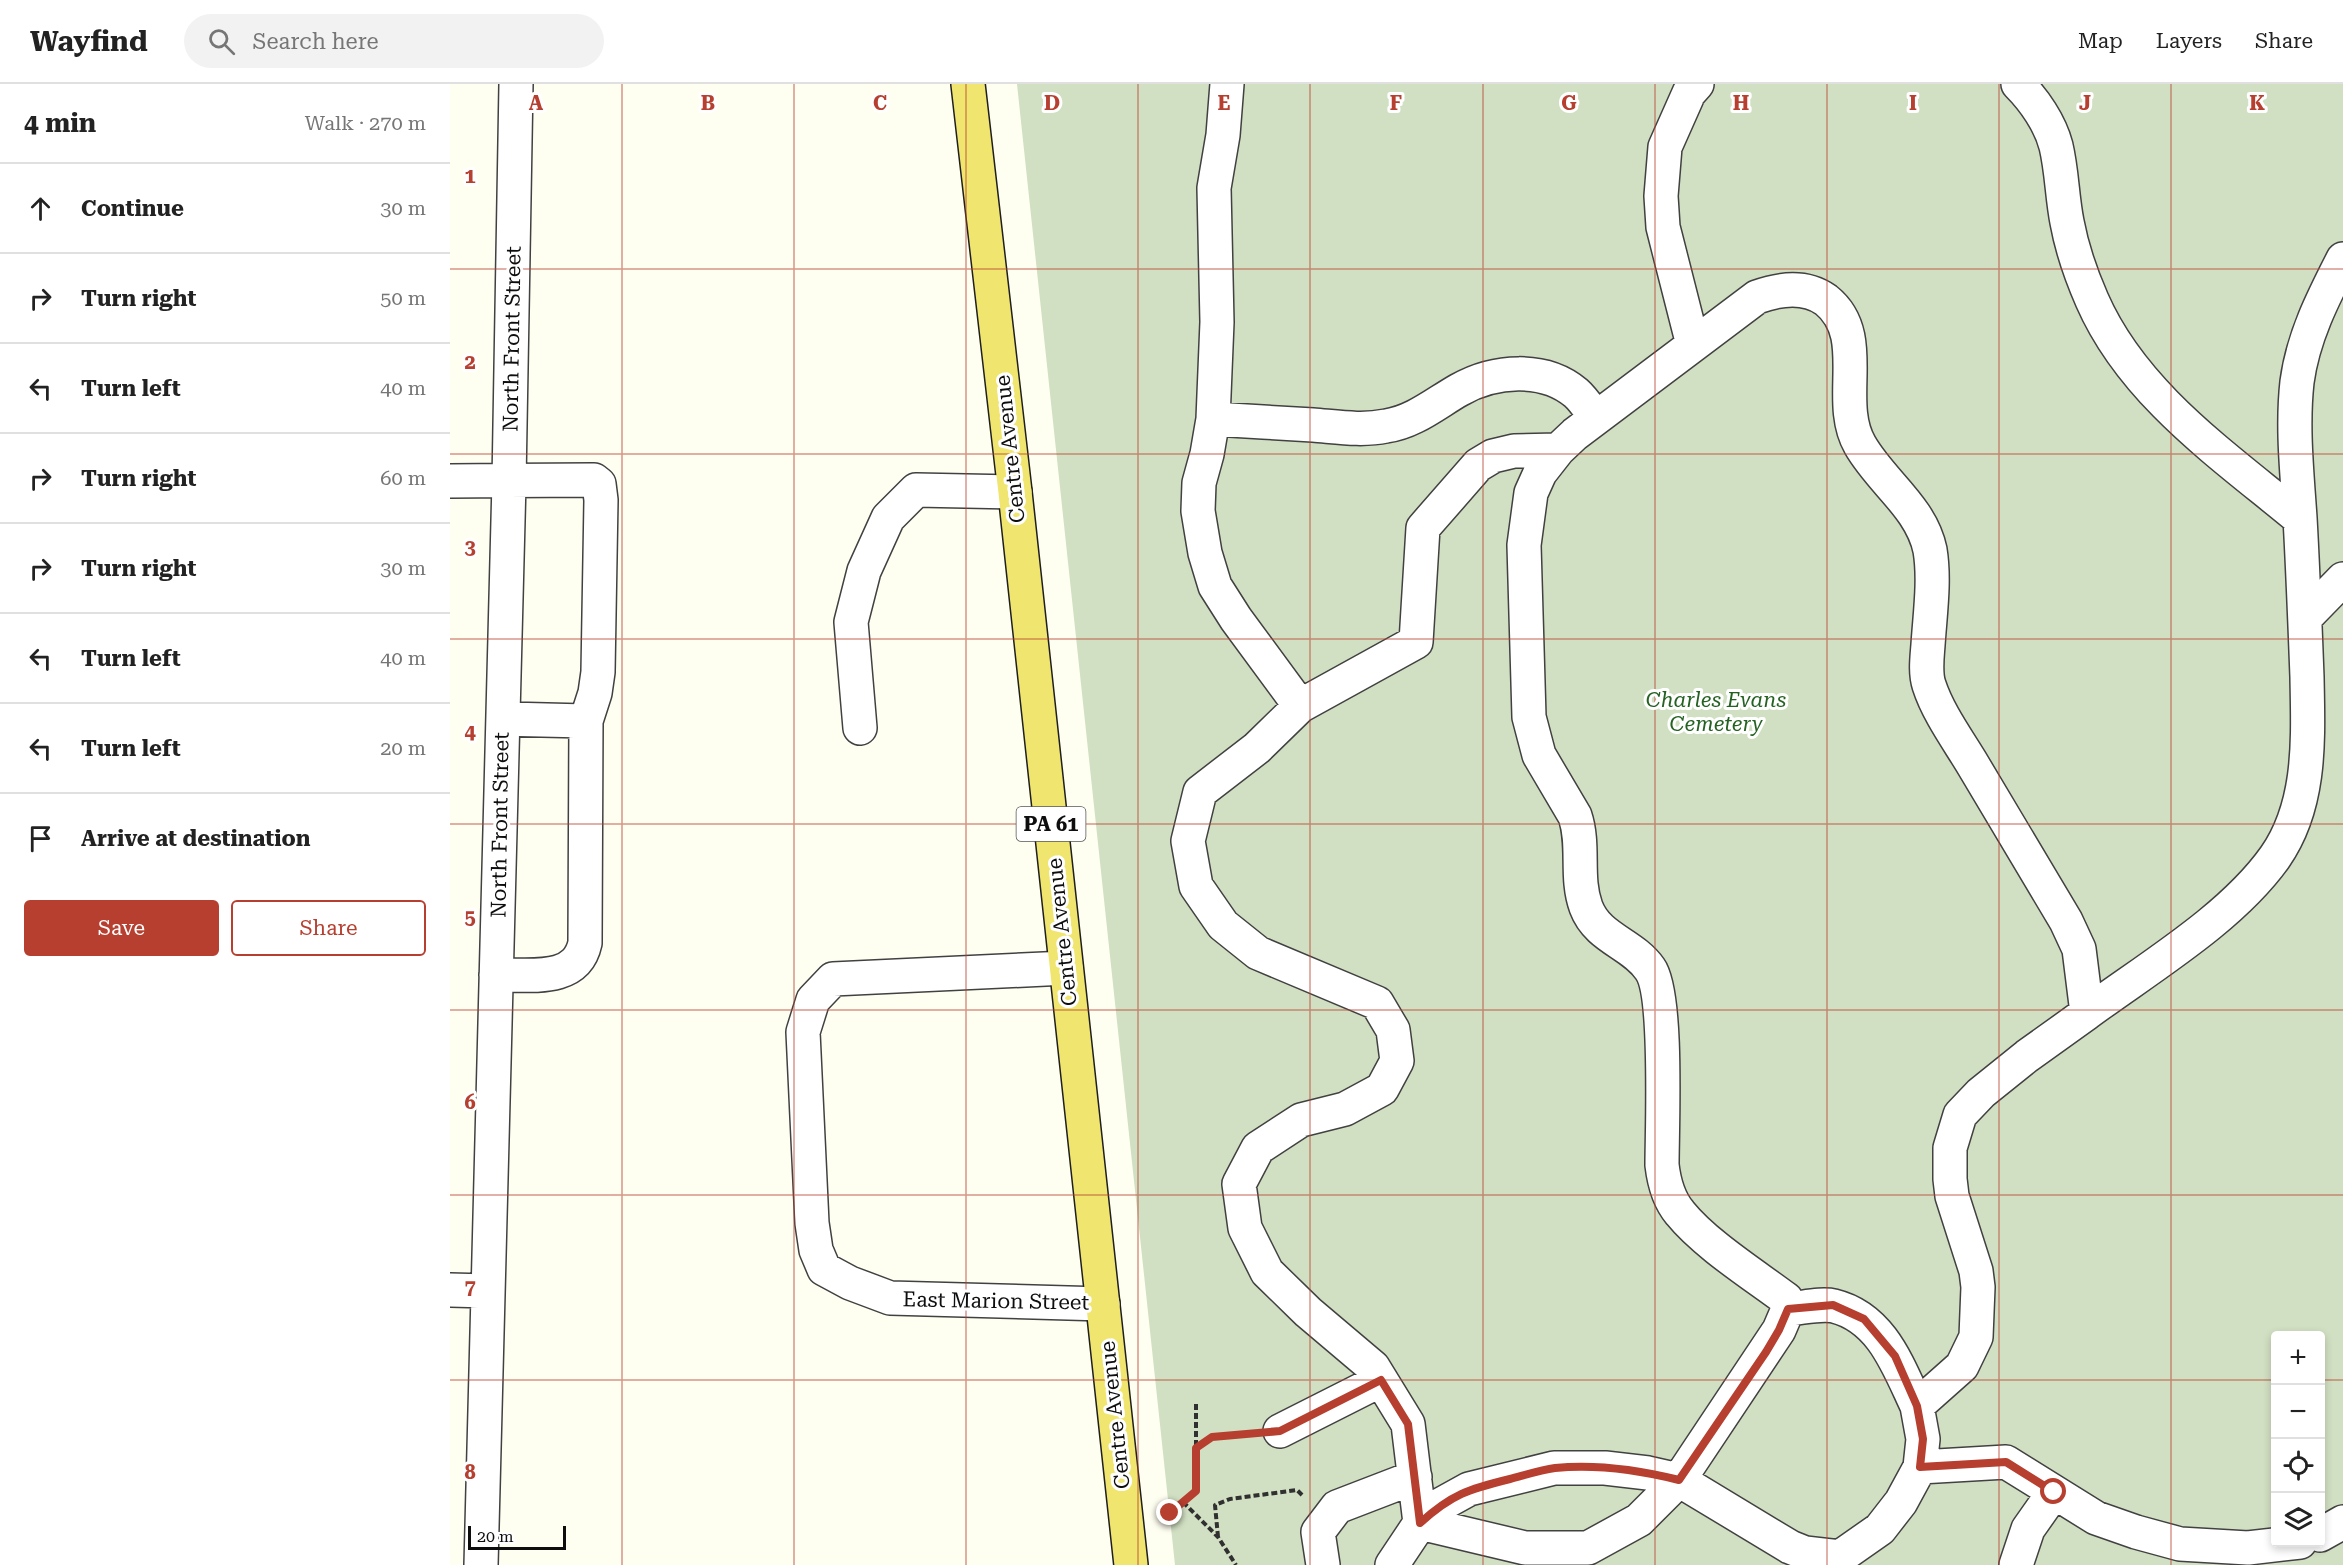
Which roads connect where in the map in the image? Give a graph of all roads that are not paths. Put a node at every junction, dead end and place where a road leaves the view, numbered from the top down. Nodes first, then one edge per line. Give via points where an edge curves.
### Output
1 (516, 84) edge
2 (968, 84) edge
3 (1227, 84) edge
4 (1697, 84) edge
5 (2018, 84) edge
6 (2343, 259) edge
7 (1693, 345) junction
8 (1596, 418) junction
9 (1213, 419) junction
10 (1558, 450) junction
11 (450, 481) edge
12 (509, 482) junction
13 (1015, 492) junction
14 (2300, 519) junction
15 (2343, 579) edge
16 (2305, 618) junction
17 (1300, 706) junction
18 (503, 719) junction
19 (586, 721) junction
20 (860, 728) dead end
21 (1066, 968) junction
22 (496, 975) junction
23 (2087, 1013) junction
24 (450, 1290) edge
25 (488, 1291) junction
26 (1102, 1304) junction
27 (1788, 1309) junction
28 (1381, 1380) junction
29 (1917, 1406) junction
30 (1280, 1431) road end
31 (1920, 1467) junction
32 (1415, 1477) junction
33 (1679, 1480) junction
34 (2054, 1492) junction
35 (2343, 1521) edge
36 (1420, 1523) junction
37 (2325, 1532) edge
38 (2271, 1545) edge
39 (1839, 1561) edge
40 (481, 1565) edge
41 (1131, 1565) edge
42 (1323, 1565) edge
43 (1392, 1565) edge
44 (2016, 1565) edge

1 - 12 street, North Front Street
2 - 13 main road, Centre Avenue / PA 61
3 - 9 street via 1214,188 1217,322
4 - 7 street via 1685,101 1665,147 1661,196 1663,227
5 - 14 street via 2031,97 2055,144 2072,247 2092,300 2116,343 2140,377 2184,422
6 - 14 street via 2310,329 2297,382 2295,441
7 - 8 street
7 - 23 street via 1757,297 1784,290 1815,294 1842,318 1848,333 1851,417 1858,443 1910,507 1927,537 1932,573 1928,683 2066,921 2079,949
8 - 9 street via 1566,386 1543,377 1514,374 1489,378 1462,389 1411,419 1388,426 1355,428
8 - 10 street
9 - 17 street via 1198,498 1207,561 1215,586 1236,619
10 - 17 street via 1514,451 1478,465 1423,528 1416,642
10 - 27 street via 1540,473 1531,493 1524,546 1529,717 1535,746 1575,816 1581,837 1581,893 1591,920 1600,931 1640,956 1656,981 1661,1019 1662,1165 1672,1200 1699,1232 1786,1299
11 - 12 street
12 - 18 street, North Front Street
12 - 19 street via 594,480 601,490 598,672
13 - 20 street via 916,490 888,518 864,571 851,622
13 - 21 main road, Centre Avenue / PA 61
14 - 16 street
15 - 16 street
16 - 23 street via 2308,745 2302,797 2276,854 2258,878 2218,916
17 - 28 street via 1257,748 1200,792 1188,841 1196,886 1222,925 1258,953 1377,1003 1393,1030 1397,1061 1382,1089 1346,1109 1301,1120 1258,1148 1239,1184 1245,1228 1267,1272 1373,1367
18 - 19 street
18 - 22 street, North Front Street
19 - 22 street via 583,954 570,969 553,974
21 - 26 main road, Centre Avenue / PA 61
21 - 26 street, East Marion Street via 833,979 813,1000 803,1032 812,1222 816,1250 824,1269 890,1298
22 - 25 street, North Front Street
23 - 29 street via 2027,1056 1960,1115 1950,1148 1950,1179 1976,1271 1976,1337 1962,1366
24 - 25 street
25 - 40 street, North Front Street
26 - 41 main road, Centre Avenue / PA 61
27 - 29 street via 1833,1305 1864,1319 1895,1356
27 - 33 street via 1766,1352
28 - 30 street
28 - 32 street via 1408,1424
29 - 31 street via 1923,1439
31 - 34 street via 2006,1462
31 - 39 street via 1901,1502 1880,1529
32 - 36 street
32 - 42 street via 1337,1507 1318,1532
33 - 36 street via 1605,1468 1554,1468 1469,1489 1440,1505
33 - 36 street via 1639,1520 1588,1548 1526,1548
33 - 39 street via 1791,1547
34 - 38 street via 2096,1518 2180,1544
34 - 44 street via 2028,1529
35 - 37 street
36 - 43 street

